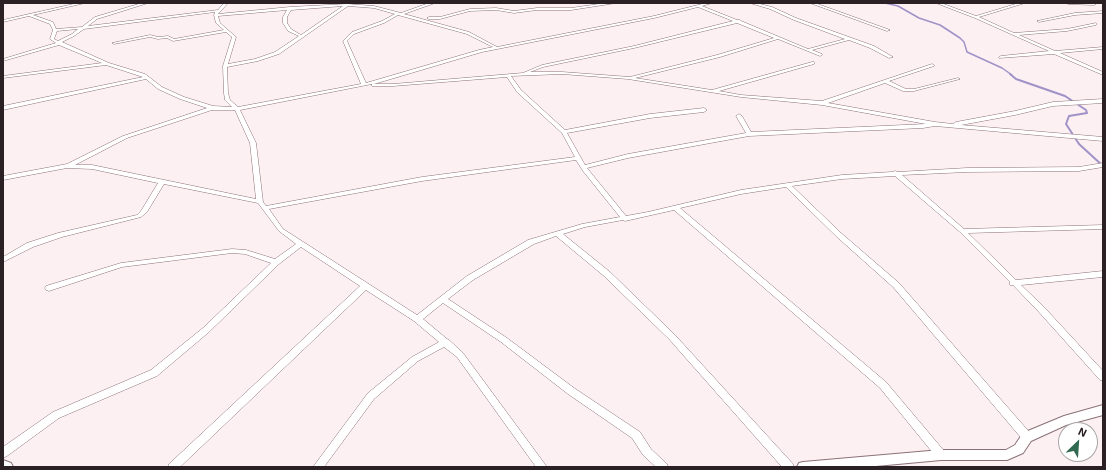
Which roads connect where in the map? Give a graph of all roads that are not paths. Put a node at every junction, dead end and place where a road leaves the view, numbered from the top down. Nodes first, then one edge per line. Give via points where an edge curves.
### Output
1 (83, 3) edge
2 (146, 3) edge
3 (226, 3) edge
4 (384, 3) edge
5 (434, 3) edge
6 (614, 3) edge
7 (710, 3) edge
8 (752, 3) edge
9 (812, 3) edge
10 (938, 3) edge
11 (1023, 3) edge
12 (1068, 3) edge
13 (1093, 3) edge
14 (346, 4) edge
15 (259, 5) dead end
16 (699, 6) junction
17 (1098, 6) dead end
18 (374, 7) junction
19 (290, 8) junction
20 (255, 11) junction
21 (1103, 12) edge
22 (217, 13) junction
23 (400, 14) junction
24 (29, 15) junction
25 (974, 17) junction
26 (418, 18) junction
27 (3, 21) edge
28 (738, 21) junction
29 (1095, 24) dead end
30 (83, 28) junction
31 (55, 30) junction
32 (888, 30) dead end
33 (225, 31) junction
34 (1055, 31) junction
35 (1014, 34) junction
36 (301, 36) junction
37 (778, 38) junction
38 (849, 39) junction
39 (60, 42) junction
40 (114, 43) dead end
41 (497, 48) junction
42 (1103, 48) edge
43 (808, 50) junction
44 (1055, 52) junction
45 (820, 55) dead end
46 (891, 57) dead end
47 (1001, 57) dead end
48 (3, 60) edge
49 (812, 63) dead end
50 (107, 64) junction
51 (932, 65) dead end
52 (225, 66) junction
53 (523, 74) junction
54 (1103, 74) edge
55 (508, 75) junction
56 (3, 77) edge
57 (146, 78) junction
58 (628, 78) junction
59 (958, 79) dead end
60 (884, 82) junction
61 (364, 85) junction
62 (712, 92) junction
63 (1103, 101) edge
64 (822, 103) junction
65 (3, 108) edge
66 (212, 108) junction
67 (237, 109) junction
68 (704, 110) dead end
69 (739, 116) dead end
70 (935, 124) junction
71 (955, 124) junction
72 (564, 132) junction
73 (749, 134) junction
74 (1103, 139) edge
75 (577, 158) junction
76 (1103, 165) edge
77 (67, 166) junction
78 (583, 167) junction
79 (895, 173) junction
80 (3, 178) edge
81 (162, 182) junction
82 (787, 185) junction
83 (263, 205) junction
84 (676, 208) junction
85 (626, 218) junction
86 (1103, 227) edge
87 (962, 231) junction
88 (558, 234) junction
89 (301, 244) junction
90 (3, 260) edge
91 (276, 262) junction
92 (1103, 274) edge
93 (1013, 283) junction
94 (366, 285) junction
95 (49, 288) dead end
96 (443, 299) junction
97 (417, 319) junction
98 (446, 342) junction
99 (1103, 377) edge
100 (1103, 410) edge
101 (1027, 437) junction
102 (3, 453) edge
103 (941, 455) junction
104 (3, 465) edge
105 (810, 466) edge
106 (7, 467) edge
107 (173, 467) edge
108 (318, 467) edge
109 (542, 467) edge
110 (663, 467) edge
111 (789, 467) edge

1 - 24 street
2 - 30 street via 99,17
3 - 22 street
4 - 18 street
5 - 23 street
6 - 26 street via 571,9 514,12 496,9 470,10 440,18
7 - 16 street
8 - 38 street
9 - 32 street
10 - 25 street
11 - 25 street
12 - 13 street
13 - 17 street
14 - 18 street
14 - 19 street
14 - 36 street
15 - 20 street
16 - 28 street
16 - 41 street
18 - 23 street
19 - 20 street
19 - 36 street via 285,23 289,30
20 - 22 street
21 - 34 street via 1039,21
22 - 30 street
22 - 33 street via 218,23
23 - 26 street
23 - 61 street via 353,32 345,40
24 - 27 street
24 - 31 street via 52,23
25 - 35 street
26 - 41 street via 468,33
28 - 37 street
28 - 53 street via 634,47 542,66
29 - 34 street
30 - 31 street
30 - 39 street
31 - 39 street via 52,39
33 - 40 street via 173,40 168,37 150,36
33 - 52 street via 234,37
34 - 35 street
35 - 44 street
36 - 52 street via 277,53
37 - 43 street
37 - 58 street
38 - 43 street
38 - 46 street
39 - 48 street
39 - 50 street
41 - 61 street
42 - 44 street
43 - 45 street
44 - 47 street
44 - 54 street
49 - 62 street
50 - 56 street
50 - 57 street via 136,72
51 - 60 street
52 - 67 street via 226,93 228,100
53 - 55 street
53 - 58 street via 562,73
55 - 61 street via 393,85
55 - 72 street via 519,90
57 - 65 street
57 - 66 street via 171,93
58 - 62 street
59 - 60 street via 914,90 905,90
60 - 64 street
61 - 67 street
62 - 64 street
63 - 71 street via 1054,104 1015,114
64 - 70 street
66 - 67 street
66 - 77 street via 125,137
67 - 83 street via 253,143
68 - 72 street via 650,116
69 - 73 street
70 - 71 street
70 - 73 street
71 - 74 street
72 - 75 street
73 - 78 street via 628,156
75 - 78 street
75 - 83 street via 422,179
76 - 79 street via 1071,169
77 - 80 street
77 - 81 street via 107,169
78 - 85 street
79 - 82 street
79 - 87 street
81 - 83 street
81 - 90 street via 139,216 60,235 30,245
82 - 84 street via 741,192
82 - 101 street via 896,285
83 - 89 street via 281,230
84 - 85 street
84 - 103 street via 883,385
85 - 88 street via 584,225
86 - 87 street
87 - 93 street
88 - 96 street via 531,242 470,278
88 - 111 street via 607,274 672,337
89 - 91 street
89 - 94 street
91 - 95 street via 246,252 232,251 121,265
91 - 102 street via 200,335 154,373 56,415
92 - 93 street
93 - 99 street via 1041,309
94 - 97 street
94 - 107 street
96 - 97 street
96 - 110 street via 636,435 647,452
97 - 98 street
98 - 108 street via 415,359 371,396
98 - 109 street via 460,355
100 - 101 street via 1064,420
101 - 103 street via 1019,449 1007,455
103 - 105 street
104 - 106 street

